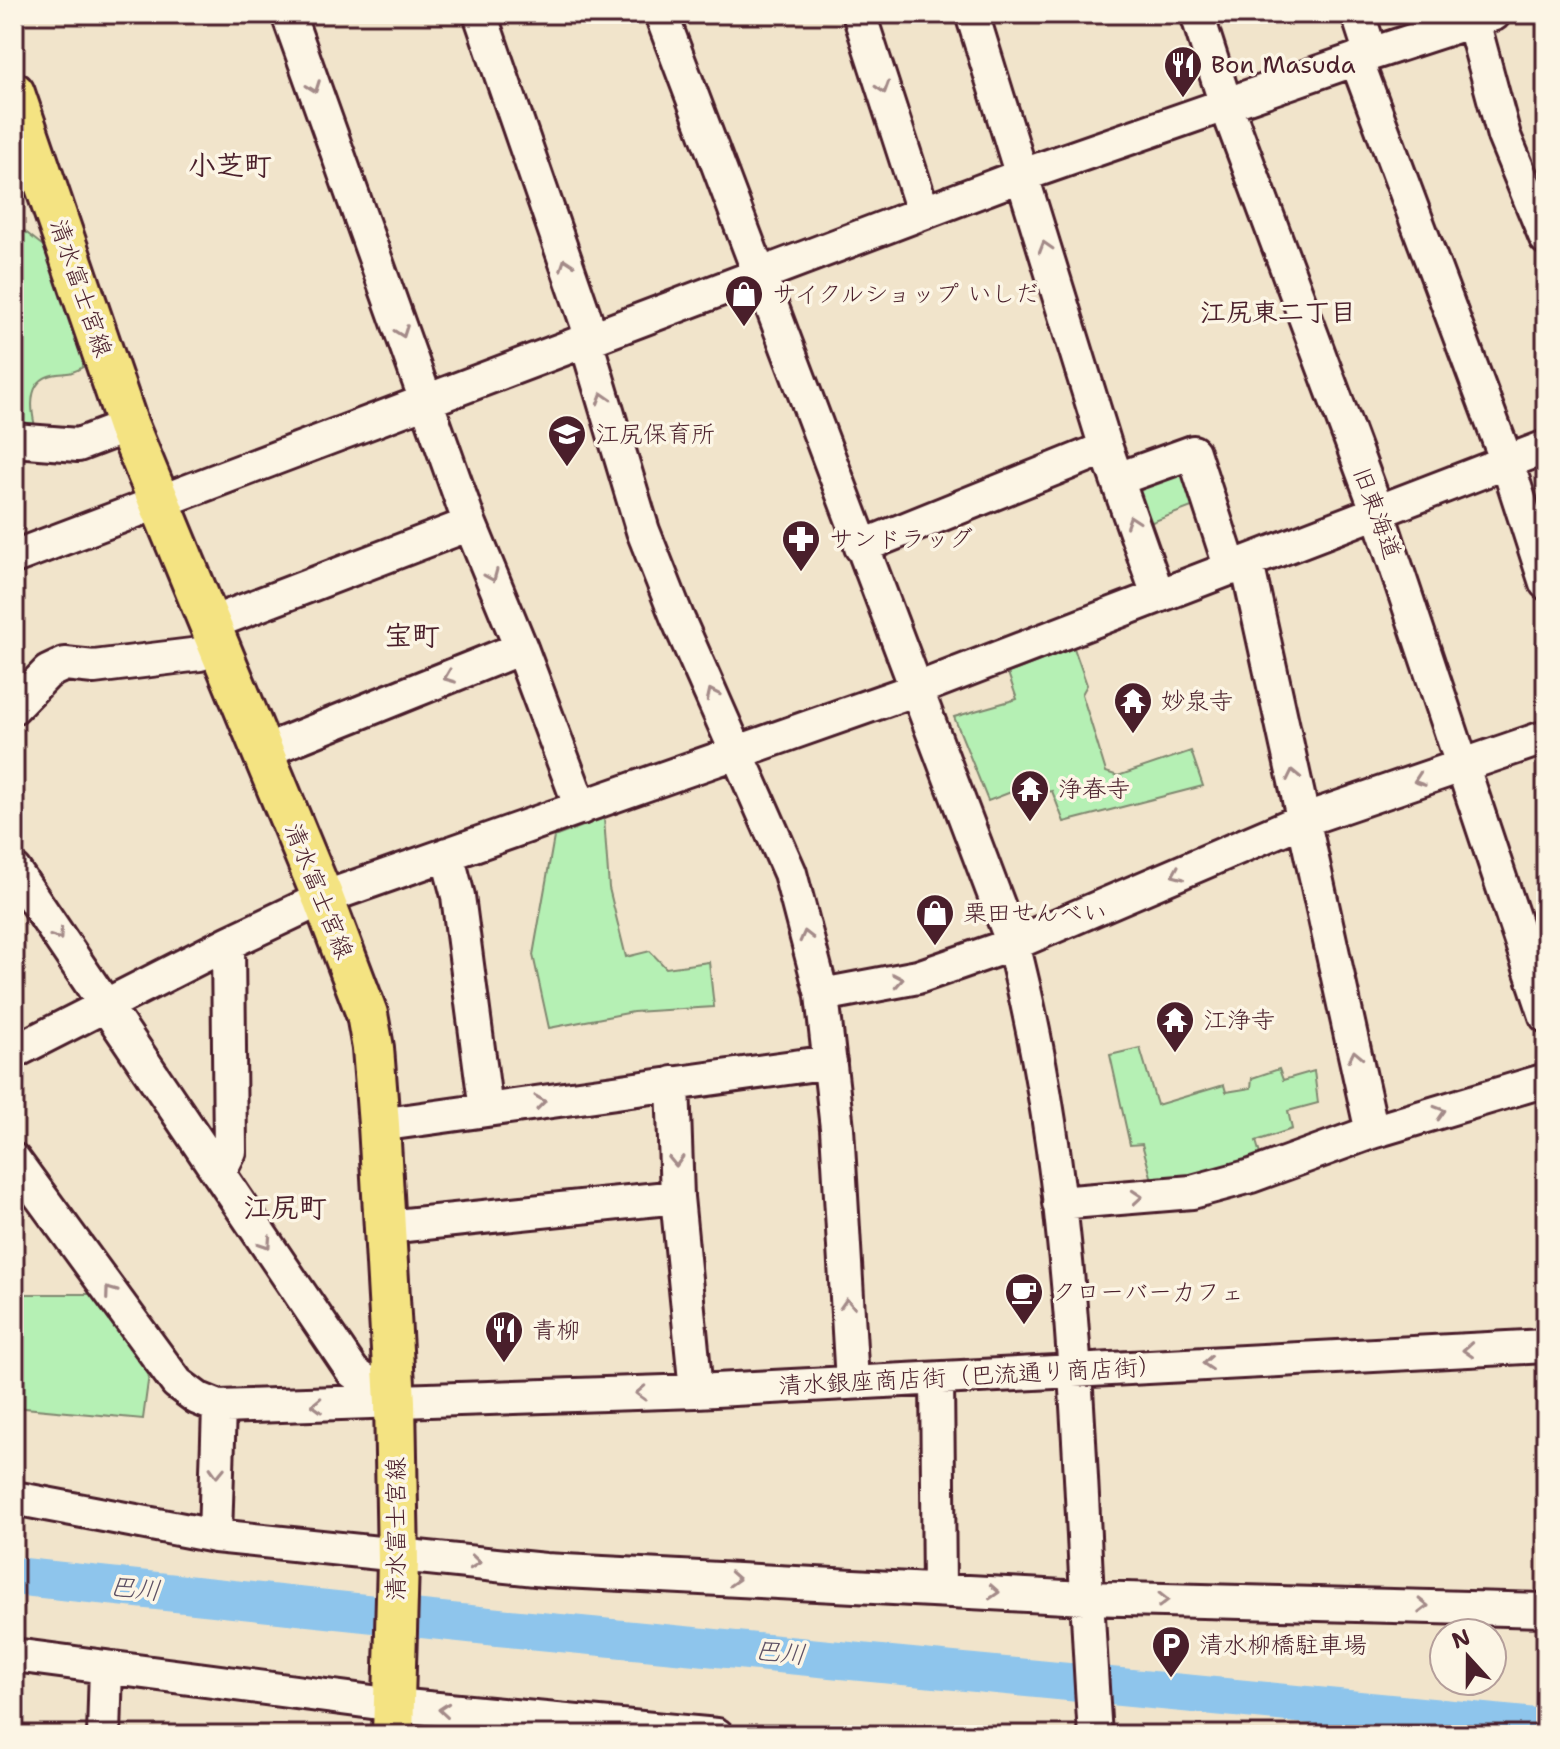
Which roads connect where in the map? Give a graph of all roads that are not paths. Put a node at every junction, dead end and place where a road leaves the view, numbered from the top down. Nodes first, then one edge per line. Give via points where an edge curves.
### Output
1 (288, 14) edge
2 (480, 14) edge
3 (661, 14) edge
4 (859, 14) edge
5 (972, 14) edge
6 (1197, 14) edge
7 (1358, 14) edge
8 (1484, 18) edge
9 (1363, 57) junction
10 (14, 93) edge
11 (1226, 105) junction
12 (1023, 175) junction
13 (923, 211) junction
14 (1546, 238) edge
15 (759, 277) junction
16 (589, 339) junction
17 (427, 402) junction
18 (128, 426) junction
19 (14, 440) edge
20 (1546, 447) edge
21 (1106, 448) junction
22 (1507, 462) junction
23 (1118, 479) junction
24 (159, 503) junction
25 (1377, 510) junction
26 (470, 524) junction
27 (861, 547) junction
28 (14, 557) edge
29 (1239, 566) junction
30 (1546, 583) edge
31 (1158, 595) junction
32 (214, 635) junction
33 (521, 648) junction
34 (917, 689) junction
35 (14, 707) edge
36 (1546, 737) edge
37 (262, 752) junction
38 (739, 752) junction
39 (1463, 764) junction
40 (581, 808) junction
41 (1303, 820) junction
42 (447, 854) junction
43 (14, 870) edge
44 (323, 898) junction
45 (228, 943) junction
46 (1013, 944) junction
47 (822, 995) junction
48 (105, 1005) junction
49 (1546, 1016) edge
50 (14, 1052) edge
51 (830, 1062) junction
52 (1546, 1080) edge
53 (673, 1083) junction
54 (486, 1110) junction
55 (379, 1125) junction
56 (1372, 1132) junction
57 (14, 1160) edge
58 (219, 1173) junction
59 (677, 1197) junction
60 (1059, 1203) junction
61 (386, 1227) junction
62 (1546, 1346) edge
63 (1074, 1369) junction
64 (937, 1379) junction
65 (852, 1382) junction
66 (696, 1391) junction
67 (395, 1402) junction
68 (219, 1407) junction
69 (14, 1498) edge
70 (215, 1536) junction
71 (397, 1558) junction
72 (939, 1589) junction
73 (1086, 1605) junction
74 (1546, 1610) edge
75 (14, 1655) edge
76 (106, 1667) junction
77 (395, 1712) edge
78 (618, 1730) edge
79 (104, 1735) edge
80 (717, 1735) edge
81 (1095, 1735) edge

1 -> 17 street
16 -> 2 street
3 - 15 street
4 -> 13 street
5 - 12 street
6 - 11 street, 旧東海道
7 - 9 street
8 - 9 street
8 - 14 street via 1504,136
9 - 11 street
9 - 22 street
10 - 18 main road, 清水富士宮線
11 - 12 street
11 - 25 street, 旧東海道
12 - 13 street
21 -> 12 street
13 - 15 street
15 - 16 street
15 - 27 street
16 - 17 street
38 -> 16 street via 643,531
17 - 24 street
17 - 26 street
18 - 19 street via 78,445
18 - 24 main road, 清水富士宮線
20 - 22 street
21 - 23 street
21 - 27 street
22 - 25 street
22 - 30 street
23 - 29 street via 1193,452
31 -> 23 street
24 - 28 street
24 - 32 main road, 清水富士宮線
25 - 29 street
25 - 39 street, 旧東海道
26 - 32 street
26 -> 33 street
27 - 34 street
29 - 31 street
41 -> 29 street
31 - 34 street
32 - 35 street via 200,654 94,667 65,664 48,672
32 - 37 main road, 清水富士宮線
33 -> 37 street
33 - 40 street
34 - 38 street
34 - 46 street
36 - 39 street
37 - 44 main road, 清水富士宮線
38 - 40 street
47 -> 38 street via 790,873
39 -> 41 street
39 - 49 street, 旧東海道
40 - 42 street
41 -> 46 street
56 -> 41 street
42 - 44 street
42 - 54 street via 458,896
43 -> 48 street
44 - 45 street
44 - 55 main road, 清水富士宮線 via 367,1014
45 - 48 street
45 - 58 street via 230,1151
47 -> 46 street via 918,977
46 - 60 street via 1032,1018
47 - 51 street
48 - 50 street
48 - 58 street
51 - 53 street
65 -> 51 street
56 -> 52 street
54 -> 53 street
53 -> 59 street
54 - 55 street
55 - 61 main road, 清水富士宮線
60 -> 56 street via 1192,1192
68 -> 57 street via 177,1383
58 -> 67 street via 353,1372
59 - 61 street
59 - 66 street
60 - 63 street
61 - 67 main road, 清水富士宮線
62 -> 63 street, 清水銀座商店街（巴流通り商店街）
63 - 64 street, 清水銀座商店街（巴流通り商店街）
63 - 73 street
64 - 65 street, 清水銀座商店街（巴流通り商店街）
64 - 72 street
65 - 66 street, 清水銀座商店街（巴流通り商店街）
66 -> 67 street, 清水銀座商店街（巴流通り商店街）
67 -> 68 street, 清水銀座商店街（巴流通り商店街）
67 - 71 main road, 清水富士宮線
68 -> 70 street
69 - 70 street
70 - 71 street
71 -> 72 street
71 - 77 main road, 清水富士宮線
72 -> 73 street
73 -> 74 street
73 - 81 street
75 - 76 street
76 - 77 street
76 - 79 street
78 -> 77 street
78 - 80 street

